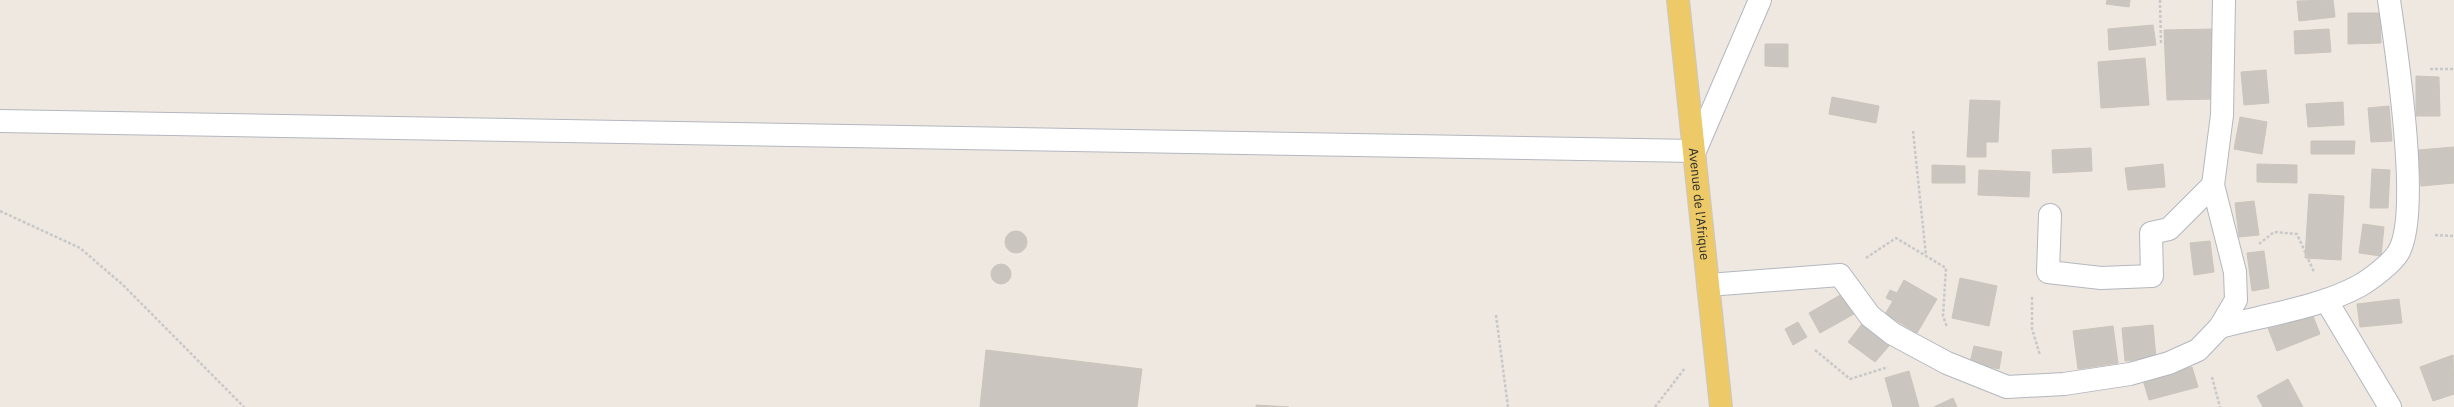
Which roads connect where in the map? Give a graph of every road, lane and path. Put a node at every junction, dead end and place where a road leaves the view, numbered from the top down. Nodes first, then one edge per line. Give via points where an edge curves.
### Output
1 (1678, 0) edge
2 (1760, 0) edge
3 (2160, 0) edge
4 (2224, 0) edge
5 (2389, 0) edge
6 (2161, 45) dead end
7 (0, 121) edge
8 (1913, 131) dead end
9 (1695, 151) junction
10 (2213, 185) junction
11 (0, 211) edge
12 (2050, 215) dead end
13 (2229, 250) junction
14 (1926, 256) junction
15 (2048, 272) junction
16 (1840, 275) junction
17 (1708, 284) junction
18 (2326, 300) junction
19 (1496, 315) dead end
20 (2220, 328) junction
21 (1815, 350) dead end
22 (1930, 354) junction
23 (1960, 369) junction
24 (2049, 384) junction
25 (244, 407) edge
26 (1508, 407) edge
27 (1721, 407) edge
28 (2390, 407) edge

1 - 9 main road, Avenue de l'Afrique
2 - 9 street
3 - 6 path
4 - 10 street via 2222,115
5 - 18 street via 2399,68 2408,200 2405,235 2398,253 2380,271 2359,286
7 - 9 street
8 - 14 path
9 - 17 main road, Avenue de l'Afrique
10 - 13 street
10 - 15 street via 2169,229 2151,233 2152,276 2101,278
11 - 25 path via 80,248 122,284
12 - 15 street
13 - 18 path via 2260,244 2274,232 2297,234
13 - 20 street via 2235,272 2236,300
14 - 16 path via 1896,238
14 - 23 path via 1946,268 1943,316
15 - 24 path via 2032,297 2032,328
16 - 17 street
16 - 22 street via 1870,316 1893,334
17 - 27 main road, Avenue de l'Afrique
18 - 20 street
18 - 28 street
19 - 26 path
20 - 24 street via 2198,350 2169,362 2130,374
21 - 22 path via 1850,379
22 - 23 street
23 - 24 street via 2007,387

